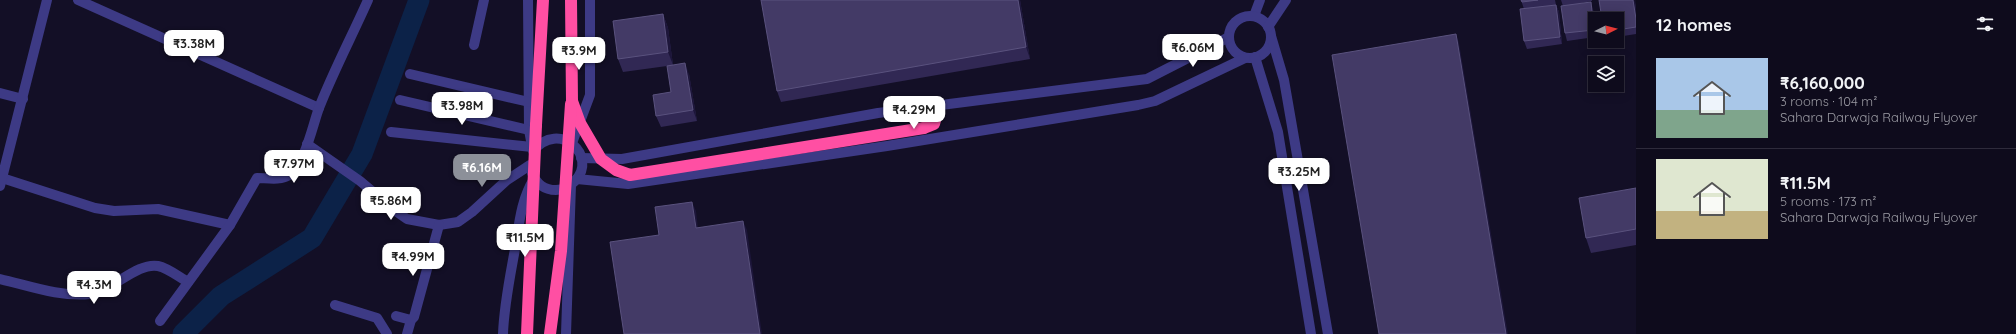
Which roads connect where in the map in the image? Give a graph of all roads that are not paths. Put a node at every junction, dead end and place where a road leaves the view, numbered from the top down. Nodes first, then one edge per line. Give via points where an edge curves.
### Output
1 (47, 0) edge
2 (78, 0) edge
3 (368, 0) edge
4 (484, 0) edge
5 (528, 0) edge
6 (543, 0) edge
7 (571, 0) edge
8 (590, 0) edge
9 (1260, 0) edge
10 (1286, 0) edge
11 (1254, 16) junction
12 (1270, 32) junction
13 (1228, 37) junction
14 (474, 45) dead end
15 (1250, 58) junction
16 (410, 74) dead end
17 (0, 93) edge
18 (23, 99) junction
19 (400, 100) dead end
20 (572, 101) junction
21 (529, 102) junction
22 (939, 106) junction
23 (319, 108) junction
24 (529, 130) junction
25 (390, 132) dead end
26 (572, 143) junction
27 (307, 144) junction
28 (533, 149) junction
29 (581, 158) junction
30 (601, 159) junction
31 (530, 165) junction
32 (534, 178) junction
33 (1, 182) edge
34 (574, 182) junction
35 (230, 225) junction
36 (439, 225) junction
37 (0, 278) edge
38 (188, 282) junction
39 (335, 305) dead end
40 (396, 316) dead end
41 (411, 320) junction
42 (160, 321) dead end
43 (387, 334) edge
44 (407, 334) edge
45 (503, 334) edge
46 (528, 334) edge
47 (550, 334) edge
48 (566, 334) edge
49 (1311, 334) edge
50 (1328, 334) edge

1 - 18 street
2 - 23 street
3 - 23 street
4 - 14 street
5 - 21 street
6 - 46 highway, bridge
7 - 20 highway
8 - 26 street via 590,95
9 - 11 street
10 - 12 street
11 - 12 street via 1262,20
11 - 13 street via 1236,20 1230,28
12 - 15 street via 1269,46 1263,53
12 - 50 street via 1284,80
13 - 15 street via 1234,50
13 - 22 street via 1147,79
15 - 34 street via 1155,101 1138,105 887,146 628,184
15 - 49 street via 1278,132
16 - 21 street
17 - 18 street
18 - 33 street
19 - 24 street
20 - 30 highway, bridge via 580,123
20 - 47 highway, bridge via 561,251
21 - 24 street
22 - 30 street via 878,113 630,158
22 - 30 highway, bridge via 934,124 924,128 630,175 616,170
23 - 27 street
24 - 28 street
25 - 28 street
26 - 28 street via 564,139 551,139
26 - 29 street
27 - 35 street via 296,167 283,178 256,178
27 - 36 street via 407,219
28 - 31 street
29 - 30 street
29 - 34 street via 580,172
31 - 32 street
31 - 36 street via 507,180 458,222
32 - 34 street via 549,189 564,189
32 - 45 street via 527,190 522,208 504,312
33 - 35 street via 95,208 114,211 158,209
34 - 48 street
35 - 38 street
36 - 41 street via 414,317
37 - 38 street via 68,295 92,294 144,268 158,266
38 - 42 street
39 - 43 street via 377,318
40 - 41 street
41 - 44 street

